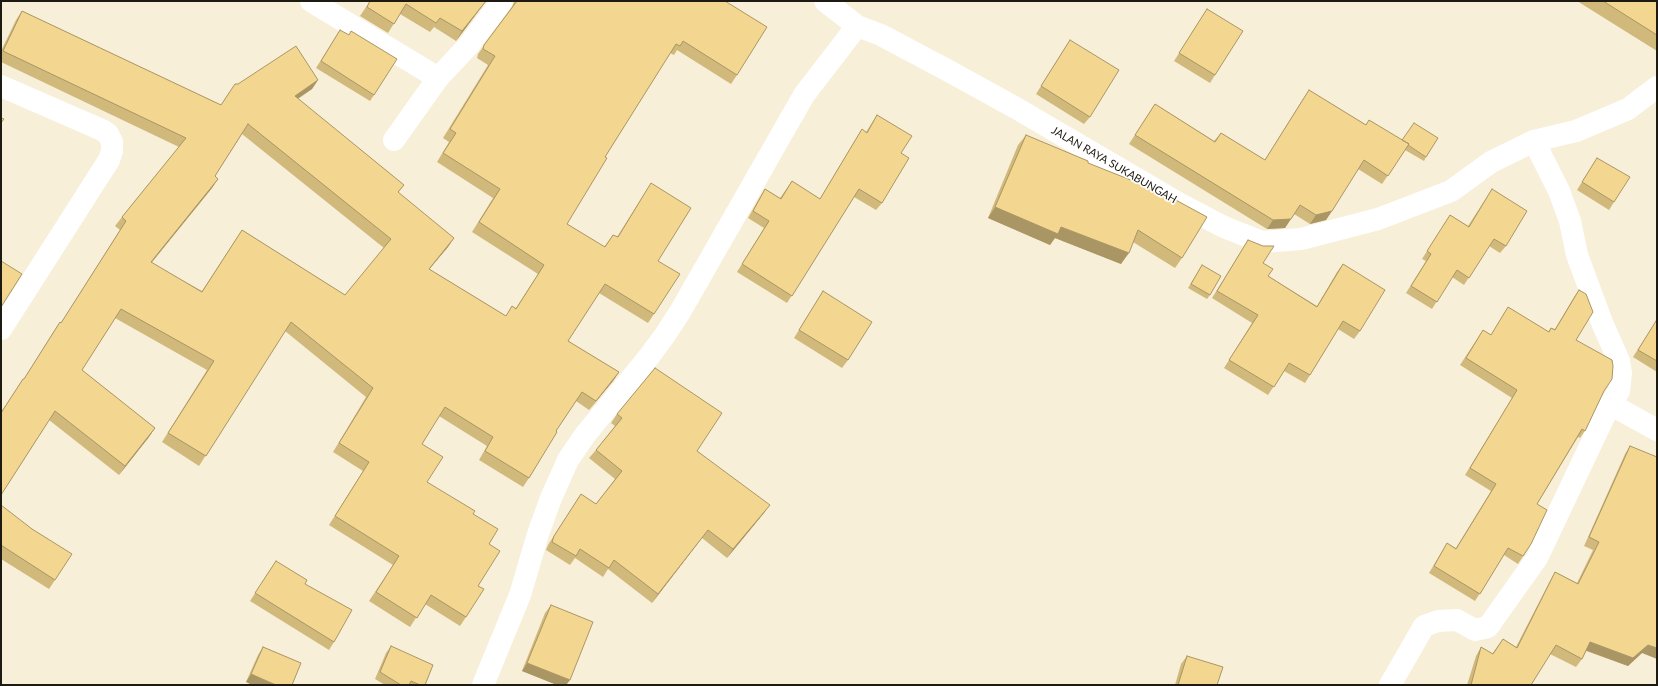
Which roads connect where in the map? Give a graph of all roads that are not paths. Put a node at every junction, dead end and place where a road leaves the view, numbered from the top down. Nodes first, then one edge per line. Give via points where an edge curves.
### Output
1 (311, 1) edge
2 (502, 1) edge
3 (825, 1) edge
4 (857, 26) junction
5 (438, 78) junction
6 (1, 86) edge
7 (1657, 88) edge
8 (394, 140) dead end
9 (1534, 141) junction
10 (1, 329) edge
11 (1610, 404) junction
12 (1657, 430) edge
13 (484, 685) edge
14 (1390, 685) edge

1 - 5 street
2 - 5 street via 468,46
3 - 4 street, JALAN RAYA SUKABUNGAH
4 - 9 street, JALAN RAYA SUKABUNGAH via 881,35 988,93 1186,208 1262,242 1301,239 1378,219 1451,191 1491,162
4 - 13 street via 804,95 665,335 568,460 551,498 520,595
5 - 8 street
6 - 10 street via 102,130 108,134 112,142 109,160
7 - 9 street, JALAN RAYA SUKABUNGAH via 1628,109 1576,131
9 - 11 street via 1559,191 1570,221 1577,255 1618,361 1621,373 1618,391
11 - 12 street
11 - 14 street via 1537,558 1488,627 1475,630 1457,620 1438,621 1424,626

